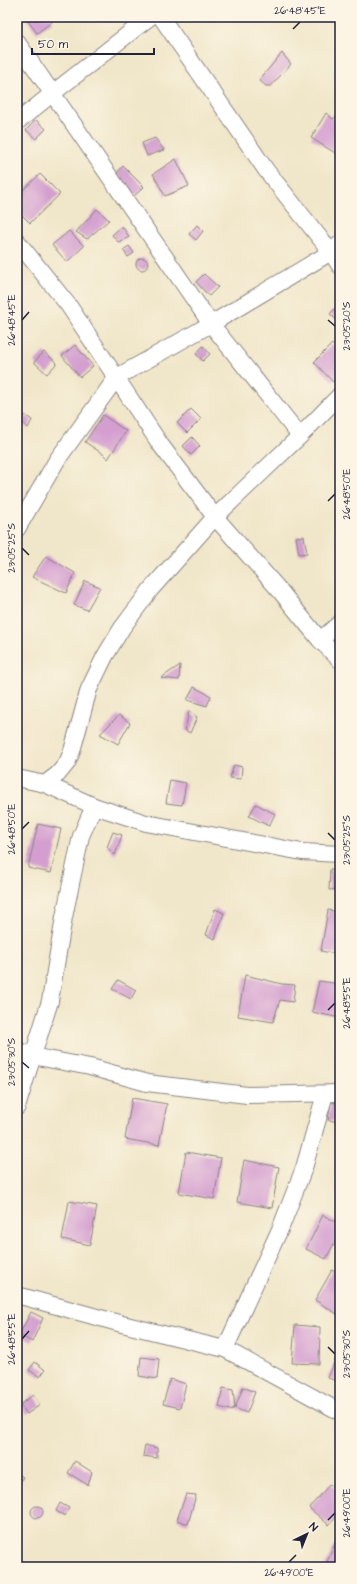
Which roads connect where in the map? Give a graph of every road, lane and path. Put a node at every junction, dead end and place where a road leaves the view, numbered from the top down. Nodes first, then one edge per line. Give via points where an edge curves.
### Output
1 (150, 17) edge
2 (161, 17) edge
3 (17, 42) edge
4 (53, 93) junction
5 (17, 122) edge
6 (17, 241) edge
7 (335, 248) edge
8 (340, 266) edge
9 (211, 324) junction
10 (117, 377) junction
11 (340, 395) edge
12 (300, 436) junction
13 (215, 517) junction
14 (17, 529) edge
15 (340, 623) edge
16 (320, 640) junction
17 (340, 660) edge
18 (17, 778) edge
19 (45, 784) junction
20 (94, 806) junction
21 (340, 854) edge
22 (17, 1050) edge
23 (32, 1056) junction
24 (332, 1094) edge
25 (17, 1107) edge
26 (17, 1295) edge
27 (225, 1349) junction
28 (340, 1412) edge

1 - 4 street
2 - 7 street via 266,170
3 - 4 street
4 - 5 street
4 - 9 street
6 - 10 street via 69,306
7 - 8 street
7 - 9 street
9 - 10 street
9 - 12 street
10 - 13 street via 160,444
10 - 14 street via 57,460
11 - 12 street
12 - 13 street
13 - 16 street
13 - 19 street via 151,589 122,628 89,689 67,763
15 - 16 street
16 - 17 street
18 - 19 street
19 - 20 street
20 - 21 street via 146,823 302,852
20 - 23 street via 81,836 50,1001
22 - 23 street
23 - 24 street via 90,1067 147,1083 247,1095
23 - 25 street
24 - 27 street via 281,1227
26 - 27 street
27 - 28 street

